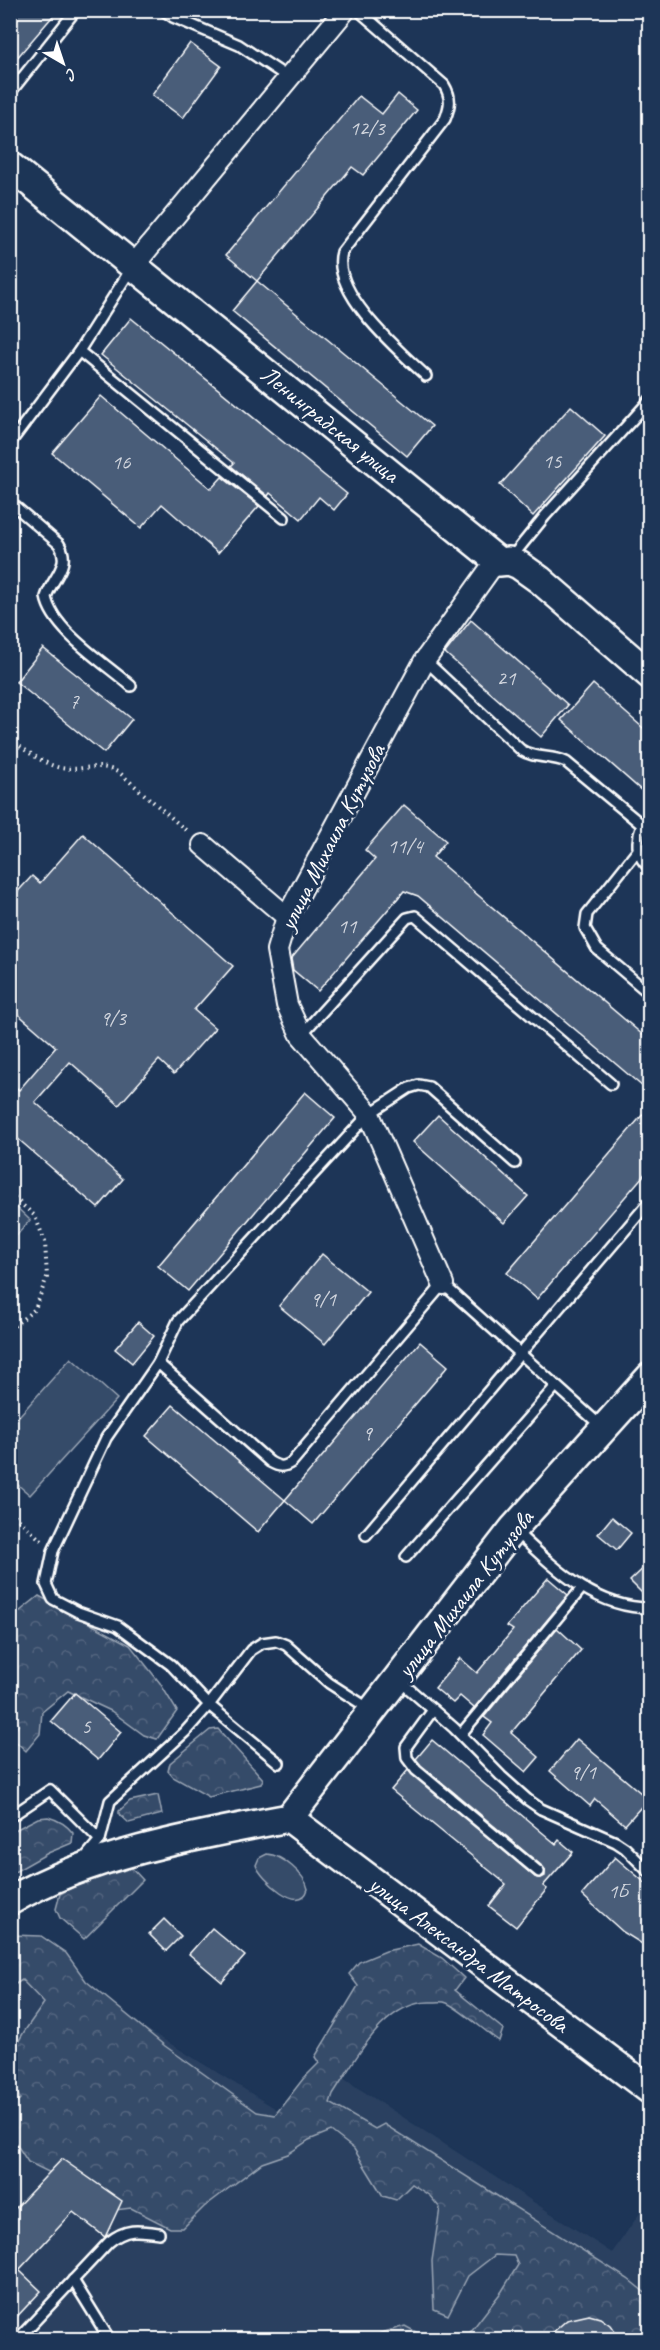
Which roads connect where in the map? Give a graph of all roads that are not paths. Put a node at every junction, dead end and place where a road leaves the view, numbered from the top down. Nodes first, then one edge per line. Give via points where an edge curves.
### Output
1 (76, 10) edge
2 (163, 10) edge
3 (345, 10) edge
4 (358, 10) edge
5 (289, 78) junction
6 (10, 93) edge
7 (10, 166) edge
8 (134, 265) junction
9 (79, 351) junction
10 (426, 376) dead end
11 (650, 400) edge
12 (10, 443) edge
13 (10, 502) edge
14 (284, 518) dead end
15 (504, 561) junction
16 (425, 660) junction
17 (650, 675) edge
18 (131, 686) dead end
19 (650, 814) edge
20 (641, 824) junction
21 (203, 845) road end
22 (638, 850) junction
23 (650, 868) edge
24 (288, 917) junction
25 (650, 994) edge
26 (301, 1035) junction
27 (611, 1084) dead end
28 (369, 1114) junction
29 (514, 1163) dead end
30 (650, 1201) edge
31 (443, 1284) junction
32 (521, 1355) junction
33 (158, 1363) junction
34 (650, 1377) edge
35 (556, 1386) junction
36 (604, 1428) junction
37 (513, 1529) junction
38 (366, 1535) dead end
39 (406, 1557) dead end
40 (582, 1588) junction
41 (650, 1608) edge
42 (398, 1679) junction
43 (209, 1704) junction
44 (433, 1710) junction
45 (373, 1711) junction
46 (461, 1734) junction
47 (279, 1762) dead end
48 (10, 1818) edge
49 (289, 1818) junction
50 (100, 1840) junction
51 (77, 1868) junction
52 (539, 1872) dead end
53 (650, 1873) edge
54 (10, 1901) edge
55 (650, 2090) edge
56 (159, 2233) dead end
57 (73, 2280) junction
58 (17, 2340) edge
59 (110, 2340) edge

1 - 6 lane
2 - 5 lane via 239,45
3 - 5 street
4 - 10 lane via 449,93 445,119 342,252 340,260 345,280 365,315
5 - 8 street
7 - 8 street, Ленинградская улица
8 - 9 lane
8 - 15 street, Ленинградская улица
9 - 12 lane
9 - 14 lane
11 - 15 lane
13 - 18 lane via 64,552 61,570 46,597 49,612 60,627
15 - 16 street, улица Михаила Кутузова via 490,569
15 - 17 street, Ленинградская улица via 519,565 540,580
16 - 20 lane via 521,750 528,755 566,762
16 - 24 street, улица Михаила Кутузова
19 - 20 lane
20 - 22 lane
21 - 24 street
22 - 23 lane
22 - 25 lane via 587,914 585,928 597,949
24 - 26 street, улица Михаила Кутузова via 277,950 287,1005
26 - 27 lane via 407,918 415,916
26 - 28 street, улица Михаила Кутузова
28 - 29 lane via 409,1088 429,1087
28 - 31 street, улица Михаила Кутузова
28 - 33 lane via 178,1321
30 - 32 lane
31 - 32 lane
31 - 33 lane via 285,1467 270,1462
32 - 35 lane
32 - 38 lane
33 - 43 lane via 106,1438 53,1551 46,1584 53,1599 118,1626 171,1665
34 - 36 street, улица Михаила Кутузова
35 - 36 lane
35 - 39 lane
36 - 37 street, улица Михаила Кутузова
37 - 40 lane
37 - 42 street, улица Михаила Кутузова
40 - 41 lane via 626,1607
40 - 46 lane
42 - 44 lane
42 - 45 street, улица Михаила Кутузова
43 - 45 lane via 251,1650 276,1641 286,1645 329,1683
43 - 47 lane
43 - 50 lane via 185,1732 110,1801
44 - 46 lane
44 - 52 lane via 406,1747 407,1758
45 - 49 street, улица Михаила Кутузова
46 - 53 lane via 528,1800 616,1842
48 - 50 lane via 50,1790
49 - 51 street via 203,1834
49 - 55 street, улица Александра Матросова
50 - 51 lane
51 - 54 street
56 - 57 lane via 121,2233
57 - 58 lane
57 - 59 lane

